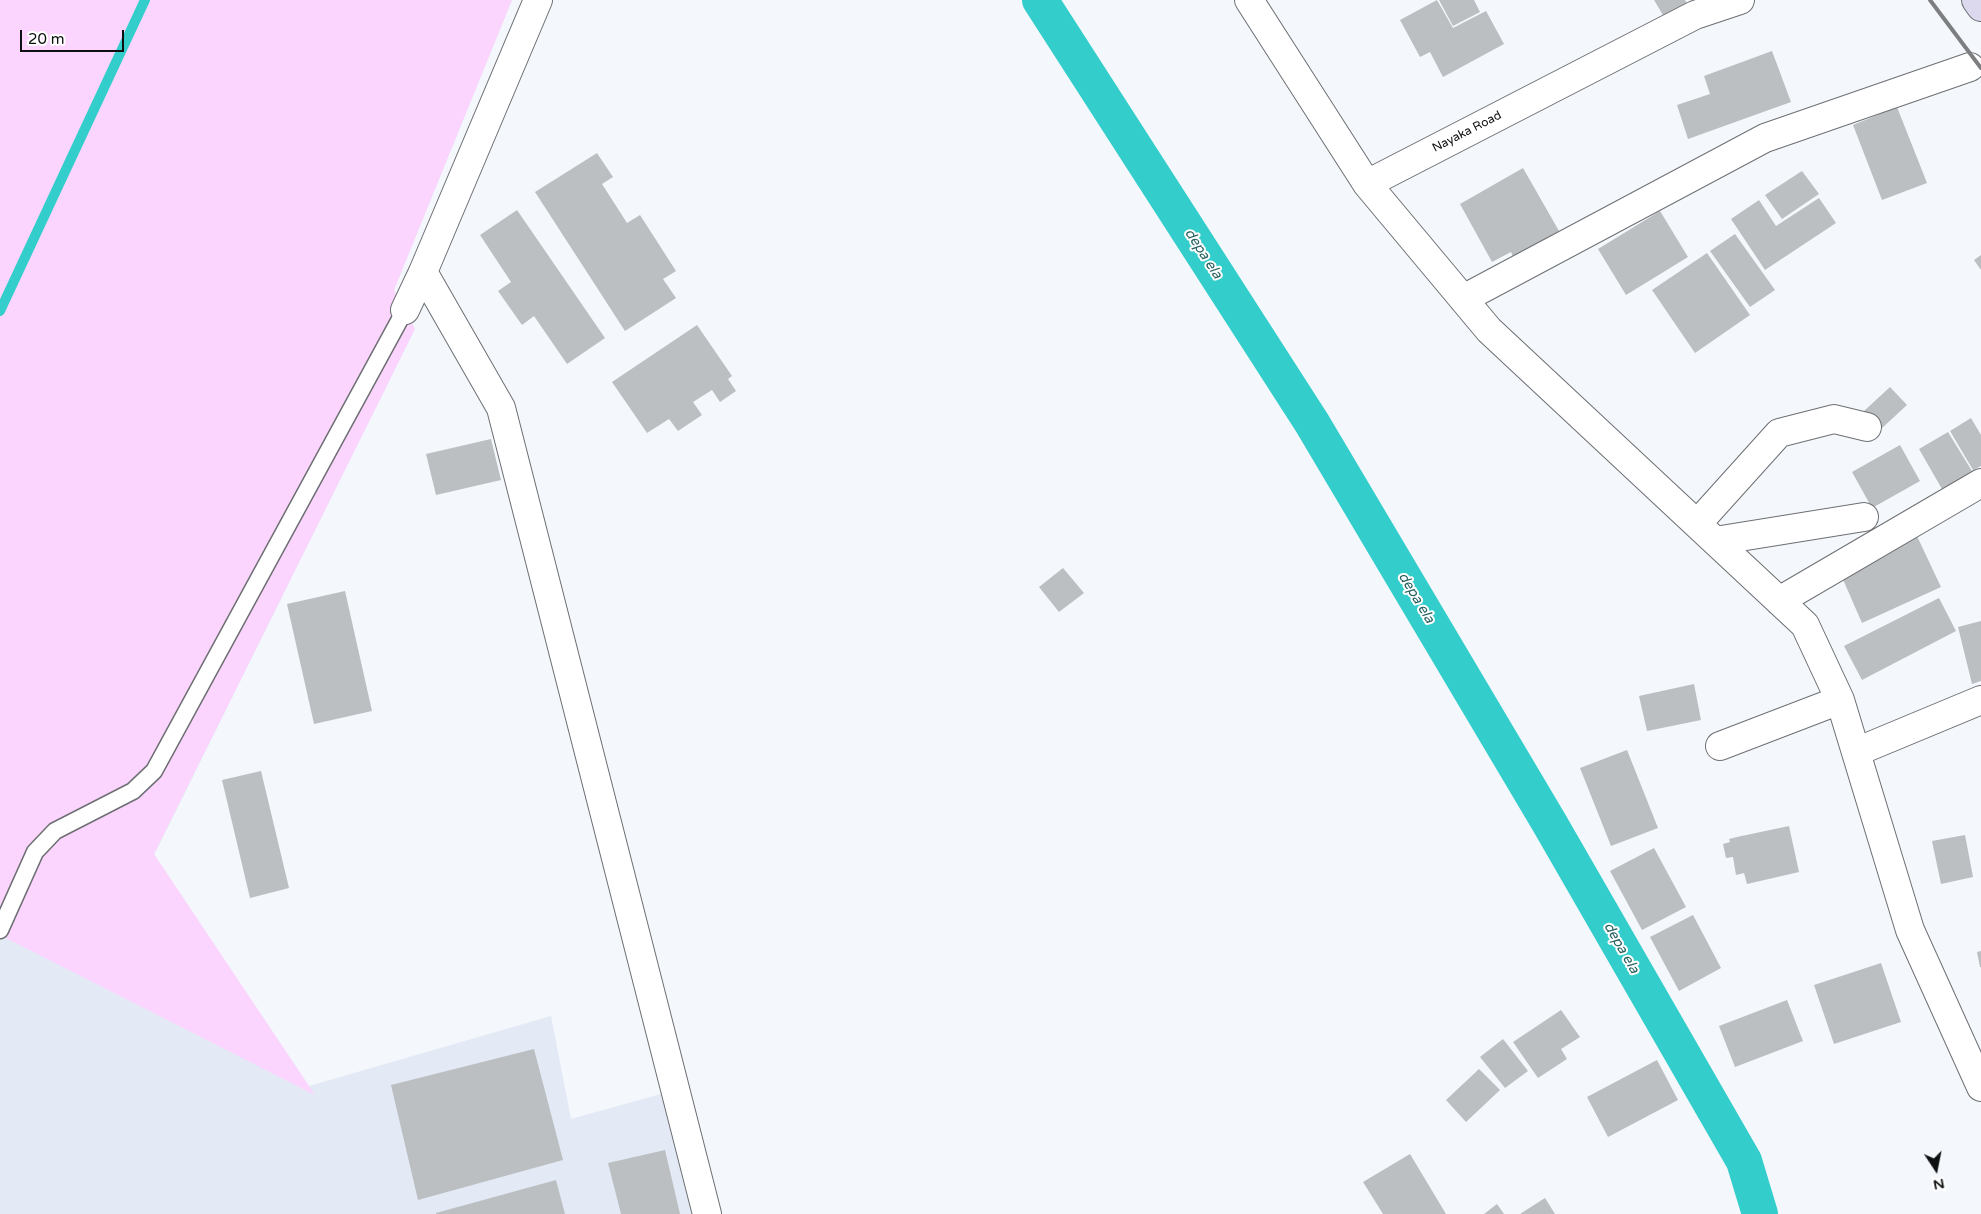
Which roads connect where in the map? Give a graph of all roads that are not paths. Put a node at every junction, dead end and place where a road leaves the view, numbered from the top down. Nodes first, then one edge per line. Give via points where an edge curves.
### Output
1 (538, 0) edge
2 (1249, 0) edge
3 (1740, 0) edge
4 (1976, 0) edge
5 (1981, 7) edge
6 (1970, 67) dead end
7 (1367, 184) junction
8 (423, 272) junction
9 (1464, 299) junction
10 (405, 310) joint
11 (1867, 427) dead end
12 (1981, 483) edge
13 (1864, 517) dead end
14 (1706, 533) junction
15 (1779, 601) junction
16 (1840, 700) junction
17 (1981, 700) edge
18 (1720, 746) dead end
19 (1856, 752) junction
20 (0, 930) edge
21 (1981, 1087) edge
22 (707, 1214) edge

1 - 8 street
2 - 7 street
3 - 7 street, Nayaka Road via 1695,15
4 - 5 street
6 - 9 street via 1765,138
7 - 9 street
8 - 10 street
8 - 22 street via 501,408
9 - 14 street via 1489,330
10 - 20 lane via 154,771 133,791 55,831 35,852
11 - 14 street via 1834,419 1779,433
12 - 15 street
13 - 14 street
14 - 15 street
15 - 16 street via 1806,625
16 - 18 street
16 - 19 street
17 - 19 street
19 - 21 street via 1910,930

